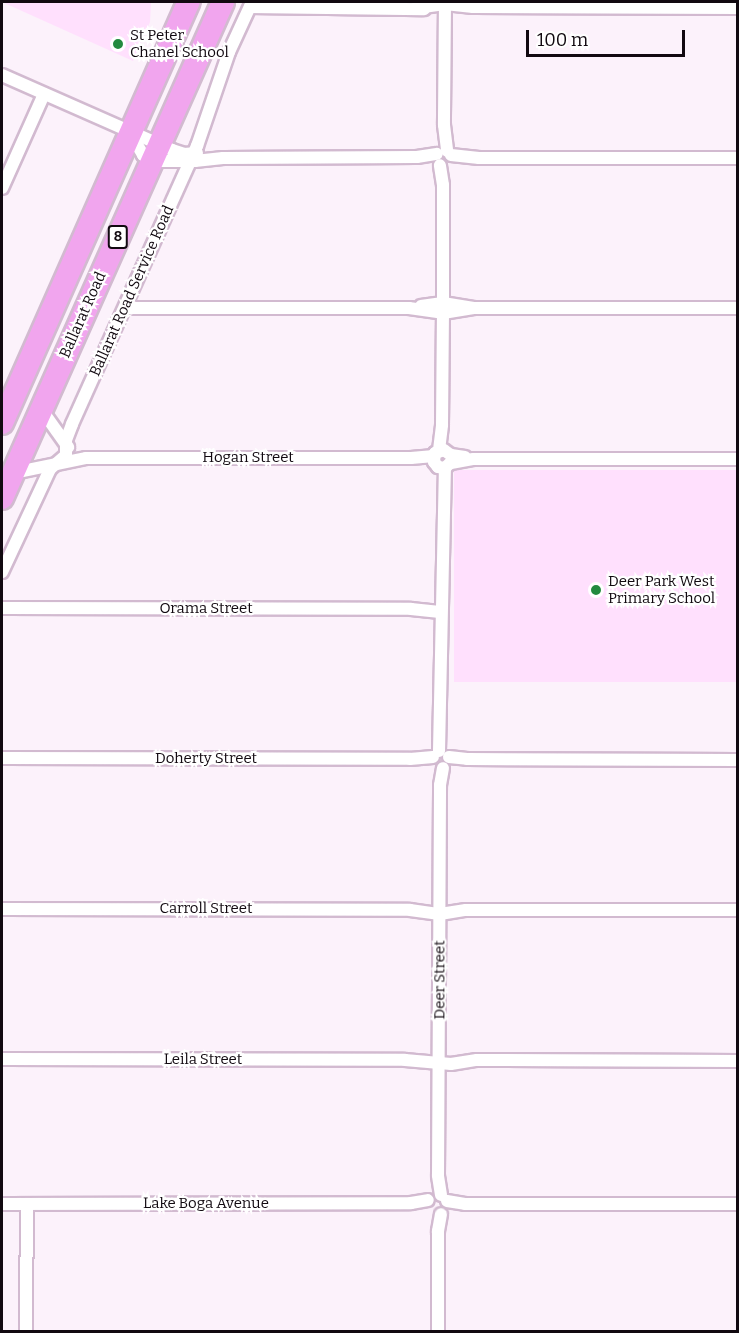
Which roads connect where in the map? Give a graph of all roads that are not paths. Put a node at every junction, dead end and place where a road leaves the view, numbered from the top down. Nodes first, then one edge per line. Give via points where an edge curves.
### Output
1 (189, 2) edge
2 (223, 2) edge
3 (251, 4) edge
4 (445, 6) edge
5 (738, 8) edge
6 (165, 55) junction
7 (193, 66) junction
8 (2, 75) edge
9 (44, 94) junction
10 (130, 133) junction
11 (156, 152) junction
12 (192, 157) junction
13 (444, 158) junction
14 (738, 158) edge
15 (2, 189) edge
16 (127, 308) junction
17 (443, 308) junction
18 (738, 308) edge
19 (41, 409) junction
20 (2, 423) edge
21 (66, 443) junction
22 (86, 458) junction
23 (442, 459) junction
24 (738, 459) edge
25 (56, 464) junction
26 (13, 473) junction
27 (2, 498) edge
28 (2, 572) edge
29 (2, 608) edge
30 (440, 609) junction
31 (2, 758) edge
32 (441, 760) junction
33 (738, 760) edge
34 (2, 909) edge
35 (440, 910) junction
36 (738, 910) edge
37 (2, 1059) edge
38 (439, 1060) junction
39 (738, 1060) edge
40 (2, 1204) edge
41 (27, 1204) junction
42 (438, 1204) junction
43 (738, 1204) edge
44 (26, 1332) edge
45 (438, 1332) edge

1 - 6 highway, Ballarat Road / 8
2 - 7 highway, Ballarat Road / 8
3 - 4 street
3 - 12 street, Ballarat Road Service Road via 229,52
4 - 5 street
4 - 13 street, Deer Street
6 - 7 highway
6 - 10 highway, Ballarat Road / 8
7 - 11 highway, Ballarat Road / 8
8 - 9 street
9 - 10 street
9 - 15 street
10 - 11 street
10 - 11 street via 143,155
10 - 20 highway, Ballarat Road / 8
11 - 12 street
11 - 19 highway, Ballarat Road / 8
12 - 13 street
12 - 16 street, Ballarat Road Service Road
13 - 14 street
13 - 17 street, Deer Street
16 - 17 street
16 - 21 street, Ballarat Road Service Road
17 - 18 street
17 - 23 street, Deer Street
19 - 21 street
19 - 26 highway, Ballarat Road / 8
21 - 22 street via 72,452
21 - 25 street, Ballarat Road Service Road via 65,457
22 - 23 street, Hogan Street
22 - 25 street, Hogan Street
23 - 24 street, Hogan Street
23 - 30 street, Deer Street
25 - 26 street, Hogan Street
25 - 28 street, Ballarat Road Service Road via 50,469
26 - 27 highway, Ballarat Road / 8
29 - 30 street, Orama Street
30 - 32 street, Deer Street
31 - 32 street, Doherty Street
32 - 33 street, Doherty Street
32 - 35 street, Deer Street
34 - 35 street, Carroll Street
35 - 36 street, Carroll Street
35 - 38 street, Deer Street
37 - 38 street, Leila Street
38 - 39 street, Leila Street
38 - 42 street, Deer Street
40 - 41 street, Lake Boga Avenue
41 - 42 street, Lake Boga Avenue
41 - 44 street
42 - 43 street, Lake Boga Avenue
42 - 45 street, Deer Street

